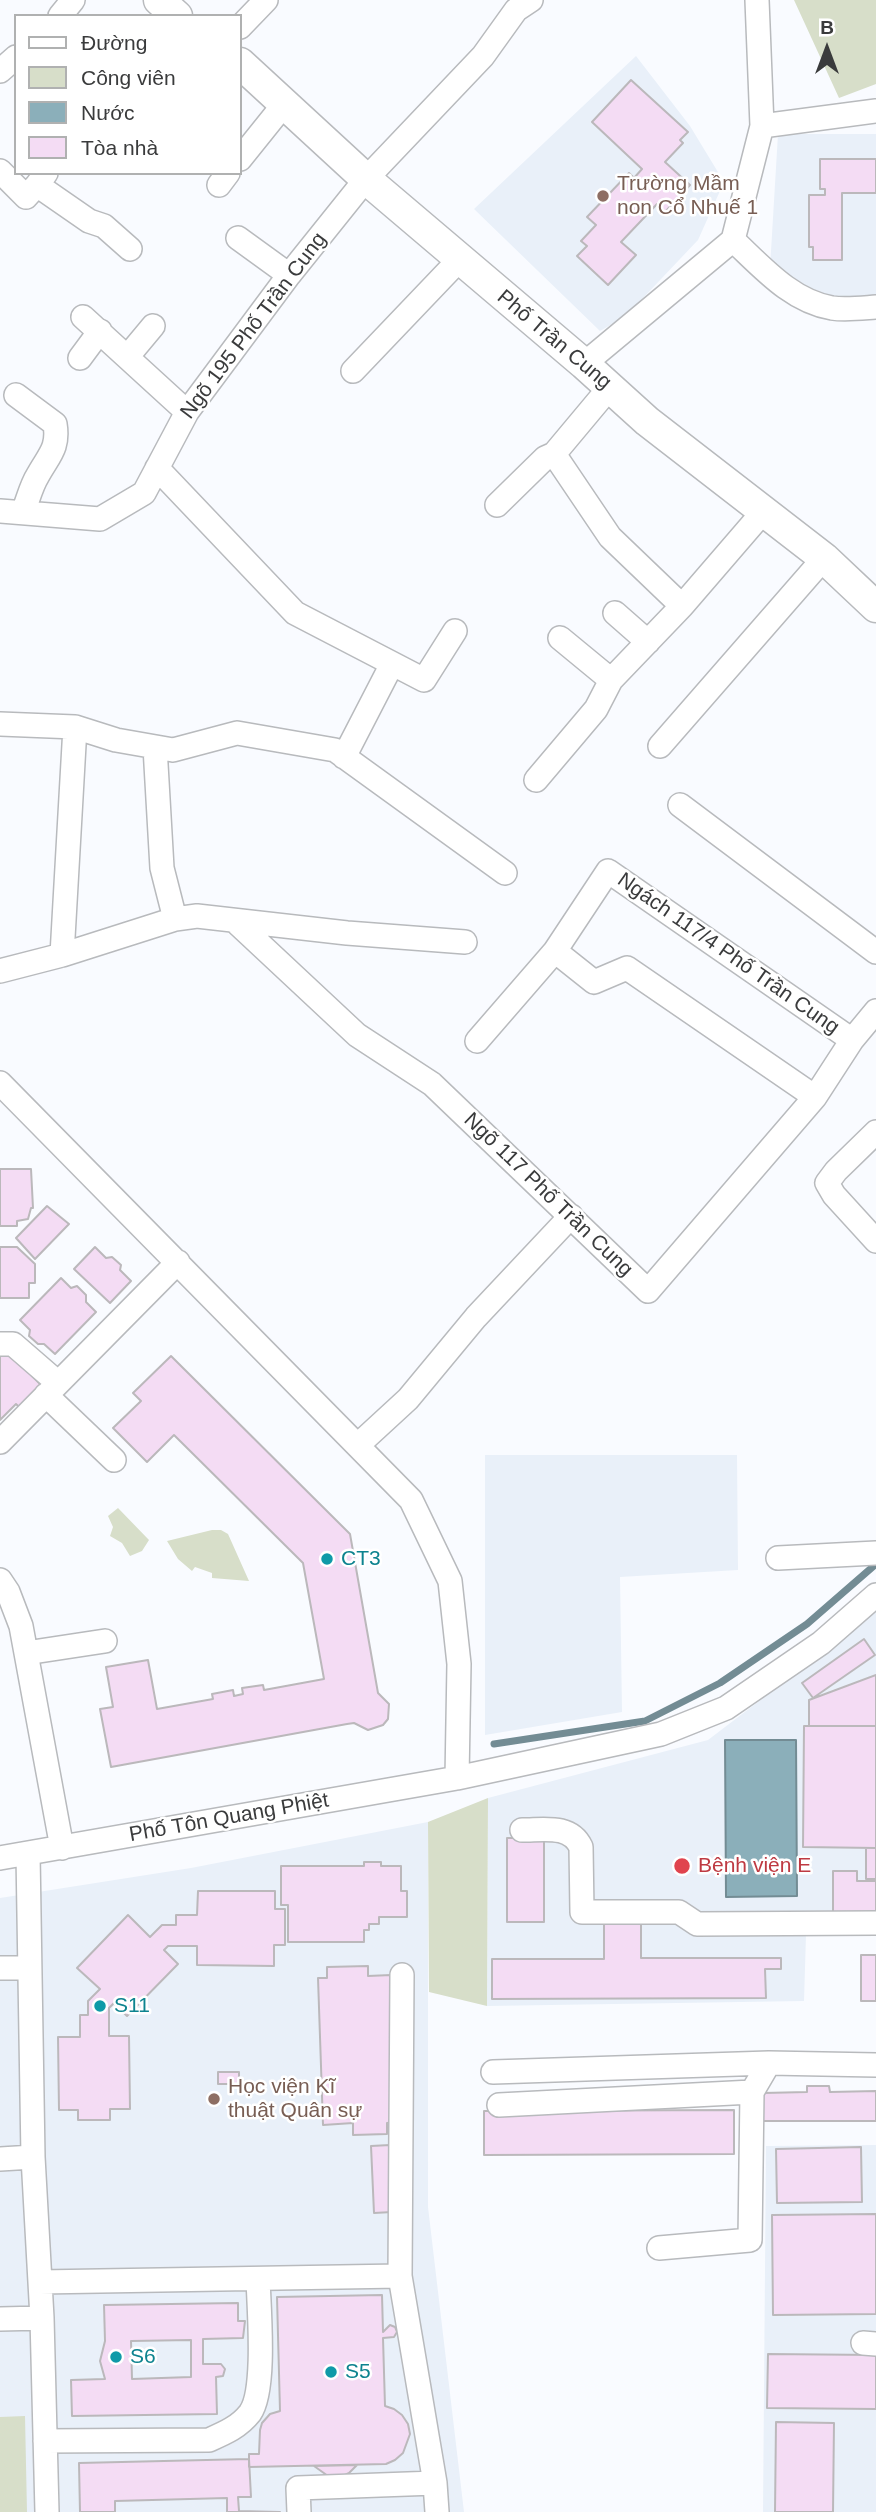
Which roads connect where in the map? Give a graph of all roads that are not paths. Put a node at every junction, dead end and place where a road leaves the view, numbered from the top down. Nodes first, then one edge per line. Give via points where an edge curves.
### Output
1 (73, 0) edge
2 (266, 0) edge
3 (757, 0) edge
4 (519, 3) edge
5 (62, 14) edge
6 (242, 25) edge
7 (14, 59) edge
8 (242, 65) edge
9 (0, 71) edge
10 (285, 103) junction
11 (876, 111) edge
12 (762, 126) junction
13 (242, 157) edge
14 (0, 171) edge
15 (42, 179) edge
16 (366, 180) junction
17 (238, 238) dead end
18 (733, 240) junction
19 (130, 249) dead end
20 (459, 260) junction
21 (289, 275) junction
22 (876, 307) edge
23 (153, 326) dead end
24 (128, 356) junction
25 (80, 358) dead end
26 (584, 364) junction
27 (353, 371) dead end
28 (610, 387) junction
29 (16, 395) dead end
30 (187, 412) junction
31 (554, 454) junction
32 (157, 468) junction
33 (496, 505) dead end
34 (11, 511) edge
35 (763, 512) junction
36 (824, 558) junction
37 (682, 606) junction
38 (876, 607) edge
39 (615, 613) dead end
40 (455, 631) dead end
41 (560, 638) dead end
42 (648, 642) junction
43 (392, 664) junction
44 (611, 680) junction
45 (0, 724) edge
46 (75, 727) junction
47 (660, 746) dead end
48 (155, 747) junction
49 (344, 757) junction
50 (536, 780) dead end
51 (680, 805) dead end
52 (505, 873) dead end
53 (176, 919) junction
54 (234, 921) junction
55 (465, 942) dead end
56 (555, 951) junction
57 (876, 952) edge
58 (62, 956) junction
59 (0, 971) edge
60 (876, 1011) edge
61 (852, 1040) junction
62 (477, 1041) dead end
63 (0, 1084) edge
64 (815, 1097) junction
65 (876, 1132) edge
66 (570, 1216) junction
67 (876, 1241) edge
68 (178, 1262) junction
69 (0, 1344) edge
70 (52, 1389) junction
71 (0, 1442) edge
72 (358, 1445) junction
73 (114, 1460) dead end
74 (876, 1553) edge
75 (778, 1558) dead end
76 (0, 1580) edge
77 (876, 1595) edge
78 (105, 1642) dead end
79 (26, 1653) junction
80 (457, 1778) junction
81 (522, 1830) dead end
82 (62, 1848) junction
83 (28, 1854) junction
84 (0, 1857) edge
85 (876, 1923) edge
86 (0, 1968) edge
87 (29, 1968) junction
88 (402, 1975) dead end
89 (769, 2063) junction
90 (876, 2065) edge
91 (493, 2072) dead end
92 (752, 2092) junction
93 (499, 2105) dead end
94 (33, 2157) junction
95 (0, 2159) edge
96 (659, 2248) dead end
97 (400, 2276) junction
98 (258, 2279) junction
99 (40, 2282) junction
100 (42, 2318) junction
101 (0, 2319) edge
102 (45, 2441) junction
103 (435, 2483) junction
104 (47, 2512) edge
105 (299, 2512) edge
106 (437, 2512) edge

1 - 5 street
2 - 6 street
3 - 12 street
4 - 16 street, Ngõ 195 Phố Trần Cung via 483,56
7 - 9 street
8 - 10 main road, Phố Trần Cung
10 - 13 street
10 - 16 main road, Phố Trần Cung
11 - 12 street
12 - 18 street
14 - 15 street via 26,197
15 - 19 street via 89,221 104,226
16 - 20 main road, Phố Trần Cung
16 - 21 street, Ngõ 195 Phố Trần Cung
17 - 21 street
18 - 22 street via 776,280 811,303 835,308
18 - 26 street
20 - 26 main road, Phố Trần Cung
20 - 27 street
21 - 30 street, Ngõ 195 Phố Trần Cung
23 - 24 street
24 - 25 street via 92,324
24 - 30 street
26 - 28 main road, Phố Trần Cung
28 - 31 street
28 - 35 main road, Phố Trần Cung
29 - 34 street via 55,424 57,439 50,457
30 - 32 street, Ngõ 195 Phố Trần Cung
31 - 33 street via 545,457
31 - 37 street via 610,537
32 - 34 street, Ngõ 195 Phố Trần Cung via 144,494 100,519
32 - 43 street via 295,613
35 - 36 main road, Phố Trần Cung
35 - 37 street
36 - 38 main road, Phố Trần Cung
36 - 47 street
37 - 42 street
39 - 42 street
40 - 43 street via 424,680
41 - 44 street
42 - 44 street
43 - 49 street
44 - 50 street via 596,709
45 - 46 street
46 - 48 street
46 - 58 street
48 - 49 street via 173,750 237,733 335,750
48 - 53 street via 162,868
49 - 52 street
51 - 57 street
53 - 54 street via 197,916
53 - 58 street
54 - 55 street
54 - 66 street, Ngõ 117 Phố Trần Cung via 357,1035 432,1084
56 - 61 street, Ngách 117/4 Phố Trần Cung via 608,871
56 - 62 street, Ngách 117/4 Phố Trần Cung
56 - 64 street via 594,982 626,968
58 - 59 street
60 - 61 street, Ngõ 117 Phố Trần Cung
61 - 64 street, Ngõ 117 Phố Trần Cung
63 - 68 street
64 - 66 street, Ngõ 117 Phố Trần Cung via 648,1291
65 - 67 street via 827,1183
66 - 72 street via 408,1399
68 - 70 street
68 - 72 street
69 - 70 street via 13,1344
70 - 71 street
70 - 73 street
72 - 80 street via 411,1500 450,1581 459,1664
74 - 75 street
76 - 79 street via 21,1626
77 - 80 street, Phố Tôn Quang Phiệt via 821,1643 726,1708 661,1734
78 - 79 street
79 - 82 street
80 - 82 street, Phố Tôn Quang Phiệt
81 - 85 street via 565,1831 576,1837 581,1847 582,1912 679,1912 697,1924
82 - 83 street, Phố Tôn Quang Phiệt
83 - 84 street, Phố Tôn Quang Phiệt
83 - 87 street
86 - 87 street
87 - 94 street
88 - 97 street
89 - 90 street
89 - 91 street
89 - 92 street
92 - 93 street
92 - 96 street via 750,2241
94 - 95 street
94 - 99 street
97 - 98 street
97 - 103 street
98 - 99 street
98 - 102 street via 259,2388 251,2412 233,2430 209,2440
99 - 100 street
100 - 101 street
100 - 102 street
102 - 104 street
103 - 105 street via 299,2488
103 - 106 street

